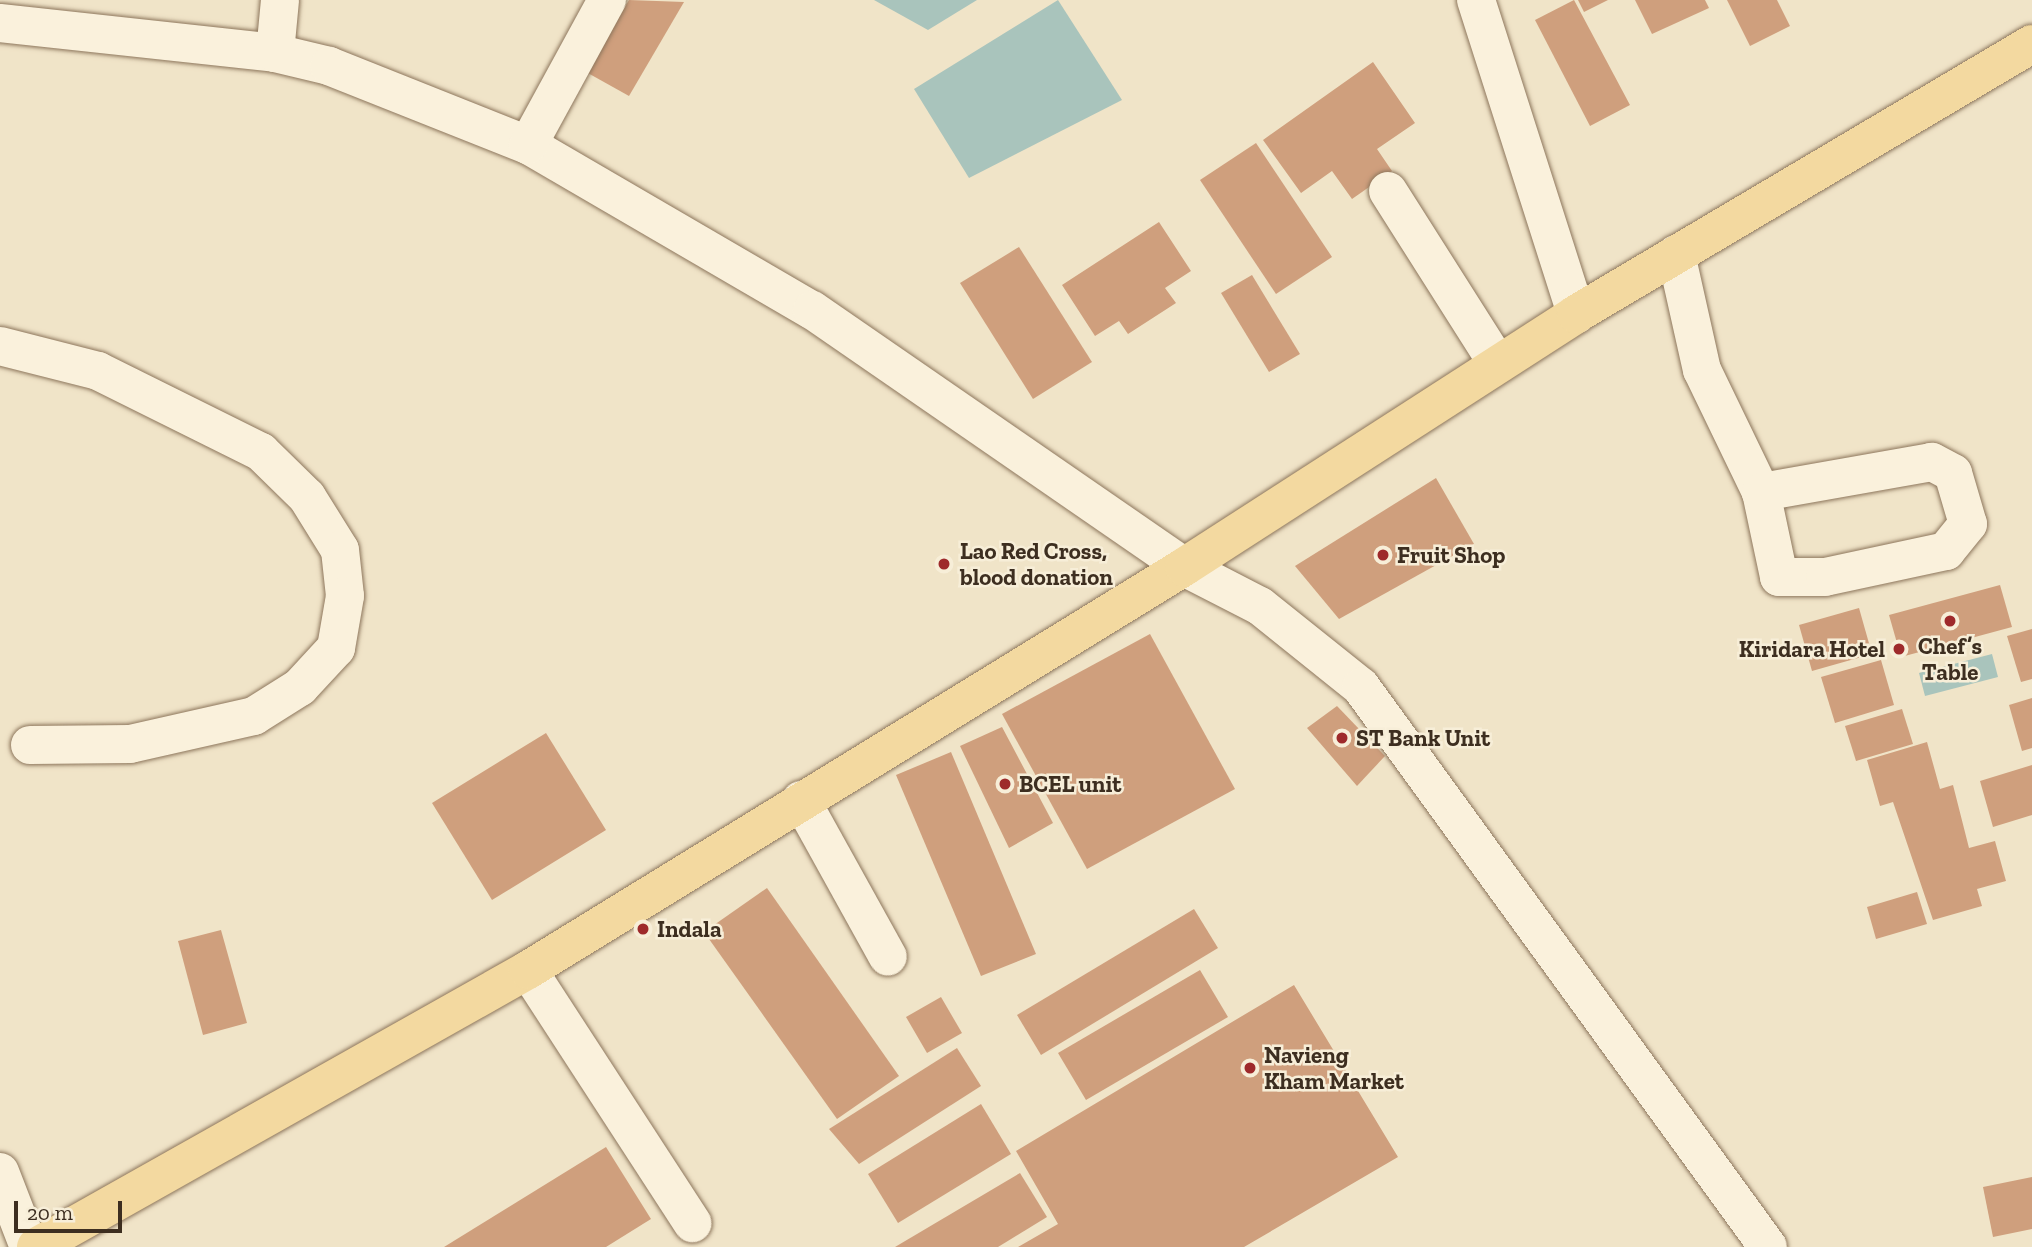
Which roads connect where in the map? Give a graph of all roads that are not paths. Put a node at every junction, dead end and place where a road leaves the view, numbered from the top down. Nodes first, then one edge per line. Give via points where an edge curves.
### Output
1 (279, 0) edge
2 (607, 0) edge
3 (1476, 0) edge
4 (0, 23) edge
5 (2032, 44) edge
6 (275, 52) junction
7 (528, 145) junction
8 (1388, 191) dead end
9 (1676, 254) junction
10 (1576, 314) junction
11 (0, 346) edge
12 (1497, 363) junction
13 (1761, 492) junction
14 (1184, 567) junction
15 (30, 745) dead end
16 (801, 800) junction
17 (888, 957) dead end
18 (528, 970) junction
19 (0, 1172) edge
20 (692, 1223) dead end
21 (29, 1247) edge
22 (36, 1247) edge
23 (1768, 1247) edge

1 - 6 street
2 - 7 street
3 - 10 street
4 - 6 street
5 - 9 main road
6 - 7 street via 329,66
7 - 14 street via 812,310
8 - 12 street
9 - 10 main road
9 - 13 street via 1702,370
10 - 12 main road
11 - 15 street via 98,371 261,452 307,497 340,550 345,596 336,648 300,687 254,716 130,744
12 - 14 main road
13 - 13 street via 1933,462 1953,473 1968,524 1946,551 1825,577 1779,576
14 - 16 main road
14 - 23 street via 1260,606 1361,687
16 - 17 street
16 - 18 main road
18 - 20 street
18 - 22 main road
19 - 21 street

